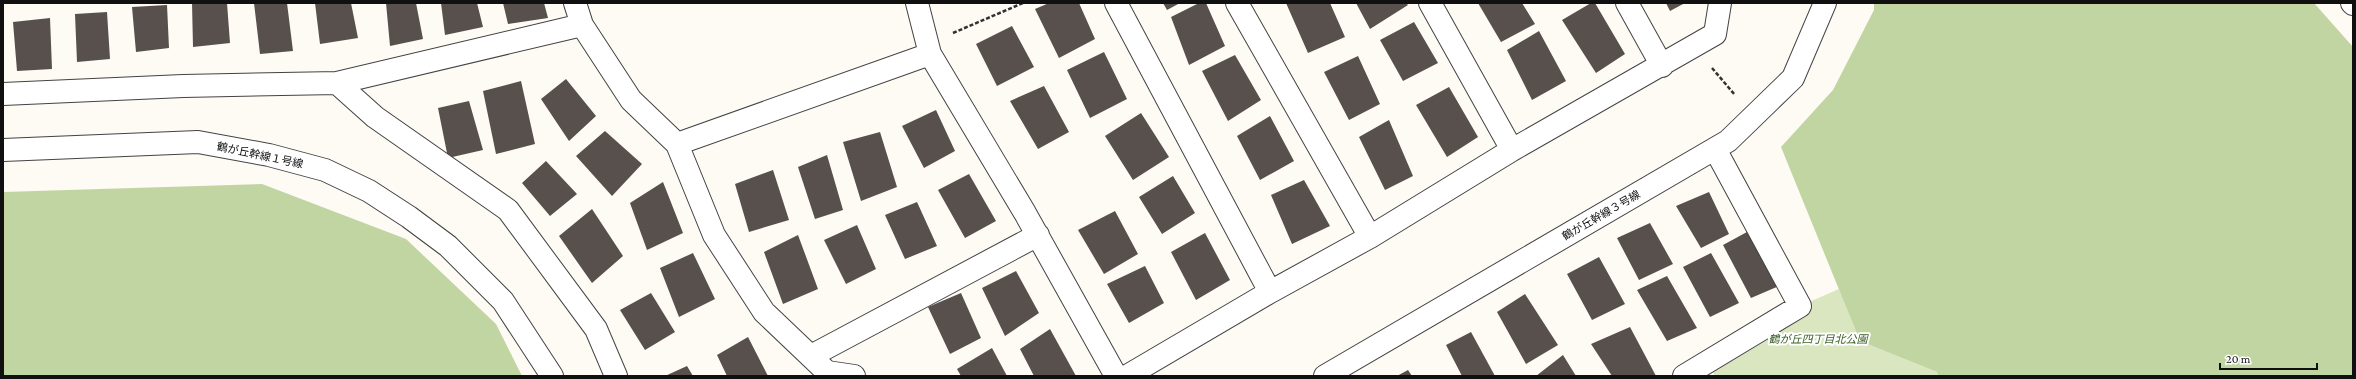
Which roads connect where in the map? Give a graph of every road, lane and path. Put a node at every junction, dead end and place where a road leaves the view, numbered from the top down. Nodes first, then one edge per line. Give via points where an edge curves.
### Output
1 (574, 3) edge
2 (917, 3) edge
3 (1023, 3) edge
4 (1116, 3) edge
5 (1237, 3) edge
6 (1430, 3) edge
7 (1627, 3) edge
8 (1720, 3) edge
9 (1825, 3) edge
10 (582, 25) junction
11 (1694, 46) junction
12 (929, 49) junction
13 (1662, 66) junction
14 (337, 83) junction
15 (3, 94) edge
16 (1753, 117) junction
17 (677, 144) junction
18 (1715, 149) junction
19 (3, 150) edge
20 (1512, 150) junction
21 (1038, 235) junction
22 (1370, 237) junction
23 (1270, 292) junction
24 (811, 356) junction
25 (1711, 369) edge
26 (824, 374) edge
27 (552, 376) edge
28 (616, 376) edge
29 (854, 376) edge
30 (1116, 376) edge
31 (1127, 376) edge
32 (1325, 376) edge
33 (1684, 376) edge

1 - 10 street
2 - 12 street
3 - 12 path
4 - 23 street
5 - 22 street
6 - 20 street
7 - 13 street
8 - 11 street via 1715,34
9 - 16 street, 鶴が丘幹線３号線 via 1793,78
10 - 14 street
10 - 17 street via 631,100
11 - 13 street
11 - 16 path
12 - 17 street
12 - 21 street
13 - 20 street
14 - 15 street via 183,86
14 - 28 street via 375,117 508,210 596,329
16 - 18 street, 鶴が丘幹線３号線 via 1728,141
17 - 24 street via 714,235 764,312
18 - 25 street via 1800,306
18 - 32 street, 鶴が丘幹線３号線
19 - 27 street, 鶴が丘幹線１号線 via 198,142 270,155 325,170 369,191 448,246 504,301
20 - 22 street
21 - 24 street
21 - 30 street
22 - 23 street
23 - 31 street
24 - 26 street
25 - 33 street
26 - 29 street

